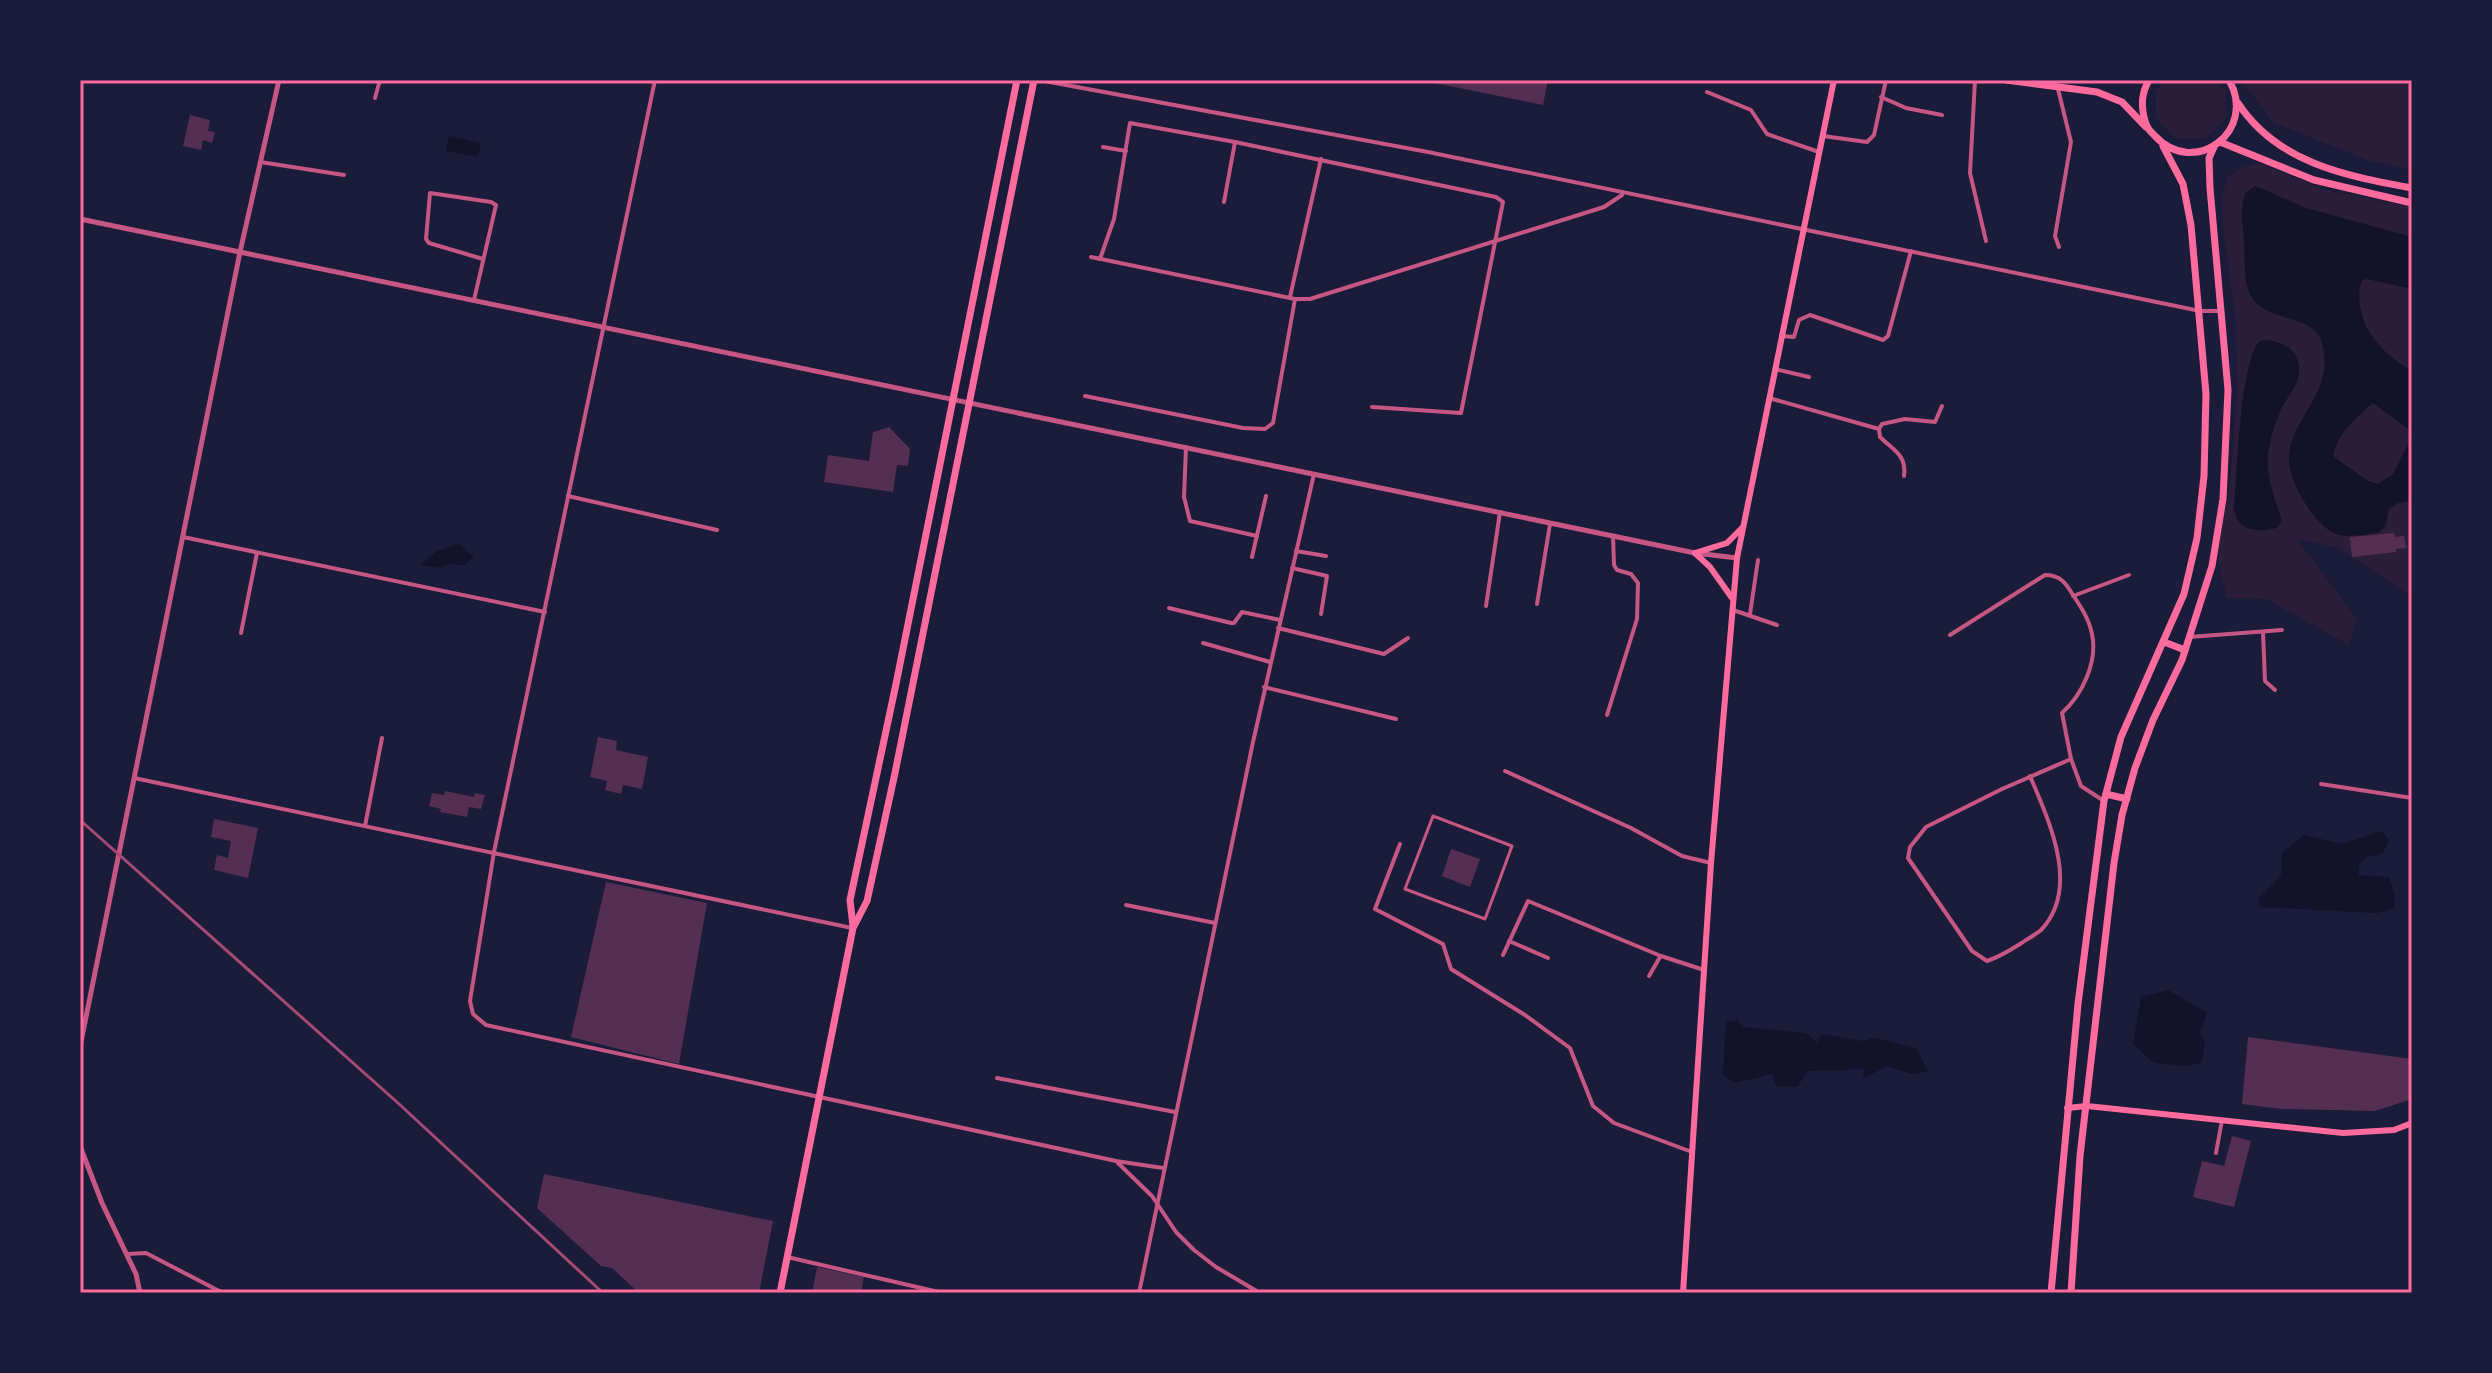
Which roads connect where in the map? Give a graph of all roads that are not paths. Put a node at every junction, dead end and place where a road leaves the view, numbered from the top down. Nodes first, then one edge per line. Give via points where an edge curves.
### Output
1 (279, 80) edge
2 (380, 80) edge
3 (655, 80) edge
4 (1017, 80) edge
5 (1036, 80) edge
6 (1832, 80) edge
7 (1886, 80) edge
8 (1975, 80) edge
9 (2006, 80) edge
10 (2149, 80) edge
11 (2229, 80) edge
12 (2057, 86) junction
13 (1707, 92) dead end
14 (1881, 97) junction
15 (375, 98) dead end
16 (2237, 102) junction
17 (1942, 115) dead end
18 (2147, 128) junction
19 (1823, 136) junction
20 (1235, 142) junction
21 (2217, 145) junction
22 (2163, 146) junction
23 (1103, 147) dead end
24 (1126, 151) junction
25 (1819, 152) junction
26 (1321, 159) junction
27 (260, 162) junction
28 (344, 175) dead end
29 (2412, 188) edge
30 (1623, 194) junction
31 (1224, 202) dead end
32 (2412, 203) edge
33 (80, 219) edge
34 (1804, 229) junction
35 (1496, 241) junction
36 (1986, 241) dead end
37 (2059, 247) dead end
38 (1911, 251) junction
39 (240, 252) junction
40 (1091, 257) dead end
41 (483, 259) junction
42 (1100, 259) junction
43 (1293, 298) junction
44 (474, 300) junction
45 (2200, 311) junction
46 (2219, 311) junction
47 (603, 327) junction
48 (1782, 336) junction
49 (1775, 369) junction
50 (1809, 377) dead end
51 (1085, 396) dead end
52 (1769, 398) junction
53 (953, 399) junction
54 (968, 402) junction
55 (1942, 406) dead end
56 (1372, 407) dead end
57 (1879, 429) junction
58 (1186, 447) junction
59 (1314, 474) junction
60 (1904, 476) dead end
61 (568, 496) junction
62 (1266, 496) dead end
63 (1500, 512) junction
64 (1550, 523) junction
65 (1743, 527) junction
66 (2198, 528) junction
67 (717, 530) dead end
68 (2218, 530) junction
69 (1257, 536) junction
70 (1613, 536) junction
71 (183, 537) junction
72 (1296, 551) junction
73 (257, 553) junction
74 (1695, 553) junction
75 (1326, 556) dead end
76 (1252, 557) dead end
77 (1737, 558) junction
78 (1758, 560) dead end
79 (1292, 568) junction
80 (2129, 575) dead end
81 (2073, 596) junction
82 (1732, 598) junction
83 (1537, 604) dead end
84 (1486, 606) dead end
85 (1169, 608) dead end
86 (1731, 609) junction
87 (546, 612) junction
88 (1321, 614) dead end
89 (1750, 614) junction
90 (1280, 620) junction
91 (1777, 625) dead end
92 (1278, 628) junction
93 (2282, 630) dead end
94 (2263, 632) junction
95 (241, 633) dead end
96 (1950, 635) dead end
97 (2189, 637) junction
98 (1408, 638) dead end
99 (2164, 642) junction
100 (1203, 643) dead end
101 (2185, 650) junction
102 (1270, 662) junction
103 (1264, 687) junction
104 (2275, 690) dead end
105 (1607, 715) dead end
106 (1396, 719) dead end
107 (382, 738) dead end
108 (2071, 759) junction
109 (1505, 771) dead end
110 (2030, 776) junction
111 (134, 778) junction
112 (2321, 784) dead end
113 (2105, 797) junction
114 (2412, 798) edge
115 (2127, 799) junction
116 (1433, 816) joint
117 (365, 826) junction
118 (1400, 844) dead end
119 (494, 852) junction
120 (1711, 863) junction
121 (1126, 905) dead end
122 (1215, 923) junction
123 (853, 928) junction
124 (1509, 941) junction
125 (1503, 955) dead end
126 (1661, 956) junction
127 (1548, 958) dead end
128 (1704, 970) junction
129 (1649, 976) dead end
130 (2078, 1004) junction
131 (2098, 1007) junction
132 (80, 1047) edge
133 (997, 1078) dead end
134 (819, 1097) junction
135 (2087, 1106) junction
136 (2067, 1108) junction
137 (1175, 1112) junction
138 (2222, 1120) junction
139 (2412, 1123) edge
140 (80, 1146) edge
141 (1692, 1152) junction
142 (2216, 1153) dead end
143 (1116, 1161) junction
144 (1163, 1168) junction
145 (1156, 1201) junction
146 (2056, 1230) junction
147 (2075, 1232) junction
148 (127, 1254) junction
149 (787, 1257) junction
150 (140, 1293) edge
151 (223, 1293) edge
152 (780, 1293) edge
153 (943, 1293) edge
154 (1139, 1293) edge
155 (1260, 1293) edge
156 (1683, 1293) edge
157 (2051, 1293) edge
158 (2071, 1293) edge

1 - 27 street
2 - 15 street
3 - 47 street
4 - 53 main road
5 - 30 street via 1428,152
5 - 54 main road
6 - 19 main road
7 - 14 street
8 - 36 street via 1970,173
9 - 12 main road
10 - 18 main road via 2141,105
11 - 16 main road
12 - 18 main road via 2122,102
12 - 37 street via 2071,142 2055,236
13 - 25 street via 1751,110 1767,134
14 - 17 street
14 - 19 street via 1874,135 1867,142
16 - 21 main road via 2233,124
16 - 29 main road via 2269,139 2312,164
18 - 22 main road
19 - 25 main road
20 - 24 street via 1130,123
20 - 26 street
20 - 31 street
21 - 22 main road via 2185,153
21 - 32 main road via 2314,180
21 - 46 main road via 2209,158
22 - 45 main road via 2183,184
23 - 24 street
24 - 42 street via 1114,219
25 - 34 main road
26 - 35 street via 1500,199
26 - 43 street
27 - 28 street
27 - 39 street
30 - 34 street
30 - 35 street via 1604,207
33 - 39 street
34 - 38 street
34 - 48 main road
35 - 43 street via 1310,299
35 - 56 street via 1461,413
38 - 45 street
38 - 48 street via 1883,340 1810,315 1799,320 1794,337
39 - 44 street
39 - 71 street
40 - 42 street
41 - 41 street via 429,243 430,193 496,205
41 - 44 street
42 - 43 street
43 - 51 street via 1273,423 1265,429
44 - 47 street
45 - 46 street
45 - 66 main road via 2206,394
46 - 68 main road via 2228,390
47 - 53 street
47 - 61 street
48 - 49 main road
49 - 50 street
49 - 52 main road
52 - 57 street
52 - 65 main road
53 - 54 street
53 - 123 main road via 850,900
54 - 58 street
54 - 123 main road via 867,901
55 - 57 street via 1935,422 1905,419
57 - 60 street via 1880,437 1904,460
58 - 59 street
58 - 69 street via 1184,497 1190,521
59 - 63 street
59 - 72 street
61 - 67 street
61 - 87 street
62 - 69 street
63 - 64 street
63 - 84 street
64 - 70 street
64 - 83 street
65 - 74 main road via 1727,543
65 - 77 main road
66 - 68 main road
66 - 99 main road via 2184,594
68 - 97 main road
69 - 76 street
70 - 74 street
70 - 105 street via 1614,565 1638,583 1637,619
71 - 73 street
71 - 111 street
72 - 75 street
72 - 79 street
73 - 87 street
73 - 95 street
74 - 77 street
74 - 82 main road
77 - 82 main road
78 - 89 street
79 - 88 street via 1327,576
79 - 90 street
80 - 81 street
81 - 96 street via 2065,581 2045,575
81 - 108 street via 2087,619 2093,655 2081,692 2062,713
82 - 86 main road
85 - 90 street via 1231,623 1242,612
86 - 89 street
86 - 120 main road
87 - 119 street
89 - 91 street
90 - 92 street
92 - 98 street via 1381,653
92 - 102 street
93 - 94 street
94 - 97 street
94 - 104 street via 2265,681
97 - 101 main road
99 - 101 main road
99 - 113 main road via 2121,737
100 - 102 street
101 - 115 main road via 2153,720
102 - 103 street
103 - 106 street
103 - 122 street
107 - 117 street
108 - 110 street
108 - 113 street via 2081,786
109 - 120 street via 1682,856
110 - 110 street via 1926,827 1910,847 1908,858 1972,951 1987,961 2040,931 2059,896 2059,862
111 - 117 street
111 - 132 street
112 - 114 street
113 - 115 main road
113 - 130 main road
115 - 131 main road via 2114,863
116 - 116 street via 1405,889 1485,919 1512,846
117 - 119 street
118 - 141 street via 1375,909 1443,944 1451,969 1570,1048 1593,1106 1602,1115
119 - 123 street
119 - 134 street via 470,1001 473,1014 486,1025
120 - 128 main road
121 - 122 street
122 - 137 street
123 - 134 main road
124 - 125 street
124 - 126 street via 1526,904 1533,901
124 - 127 street
126 - 128 street
126 - 129 street
128 - 141 main road
130 - 131 main road
130 - 136 main road
131 - 135 main road
133 - 137 street
134 - 143 street
134 - 149 main road
135 - 136 main road
135 - 138 main road
135 - 147 main road
136 - 146 main road
137 - 144 street
138 - 139 main road via 2343,1133 2394,1130
138 - 142 street
140 - 148 street
141 - 156 main road
143 - 144 street
143 - 145 street
144 - 145 street
145 - 154 street
145 - 155 street via 1194,1250
146 - 147 main road
146 - 157 main road
147 - 158 main road
148 - 150 street
148 - 151 street via 146,1253
149 - 152 main road
149 - 153 street

